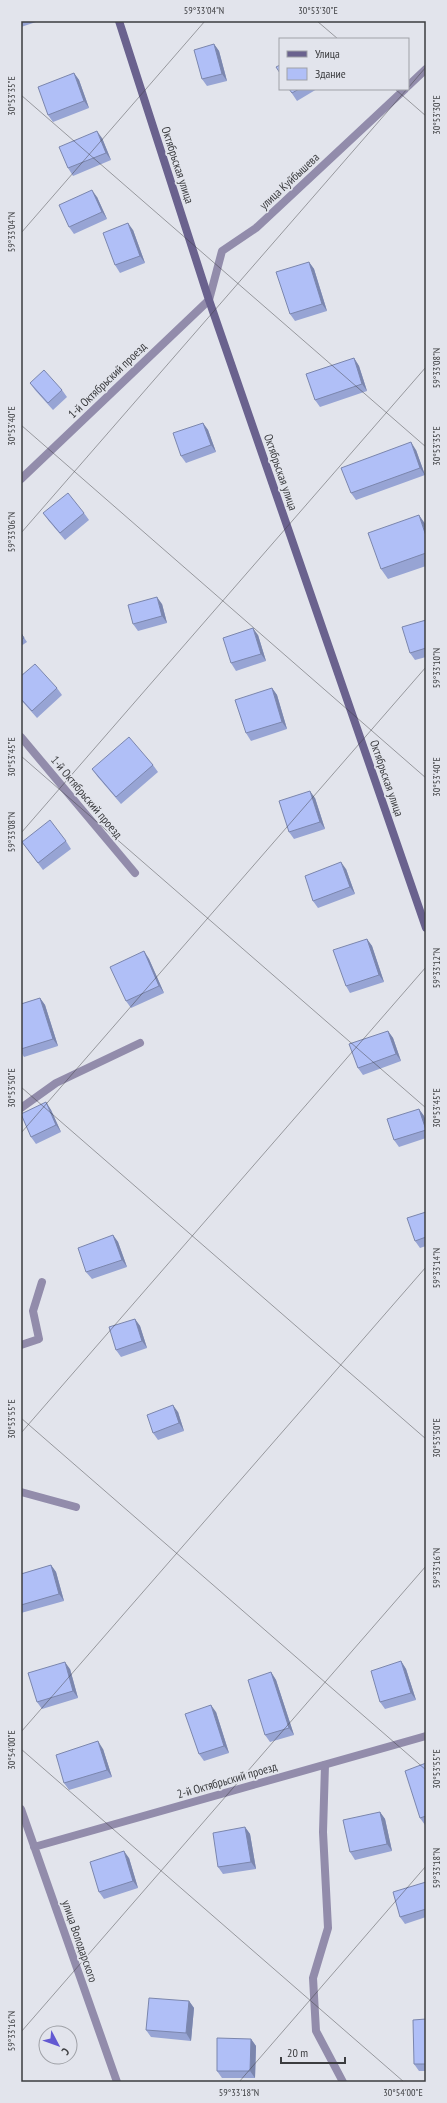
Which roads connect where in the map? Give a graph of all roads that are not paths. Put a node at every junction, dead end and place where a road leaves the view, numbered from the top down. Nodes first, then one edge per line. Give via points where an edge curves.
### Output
1 (119, 21) edge
2 (426, 69) edge
3 (409, 85) edge
4 (404, 90) edge
5 (209, 300) junction
6 (21, 479) edge
7 (21, 738) edge
8 (135, 873) dead end
9 (426, 928) edge
10 (140, 1043) dead end
11 (21, 1108) edge
12 (42, 1282) dead end
13 (21, 1345) edge
14 (21, 1492) edge
15 (76, 1507) dead end
16 (426, 1736) edge
17 (325, 1765) junction
18 (21, 1809) edge
19 (34, 1847) junction
20 (116, 2082) edge
21 (343, 2082) edge

1 - 5 street, Октябрьская улица
2 - 3 street
4 - 5 street, улица Куйбышева via 256,228 222,251
5 - 6 street, 1-й Октябрьский проезд
5 - 9 street, Октябрьская улица
7 - 8 street, 1-й Октябрьский проезд
10 - 11 street via 56,1083
12 - 13 street via 33,1311 39,1339
14 - 15 street
16 - 17 street, 2-й Октябрьский проезд
17 - 19 street, 2-й Октябрьский проезд
17 - 21 street via 323,1832 328,1928 313,1978 316,2031
18 - 19 street, улица Володарского
19 - 20 street, улица Володарского

